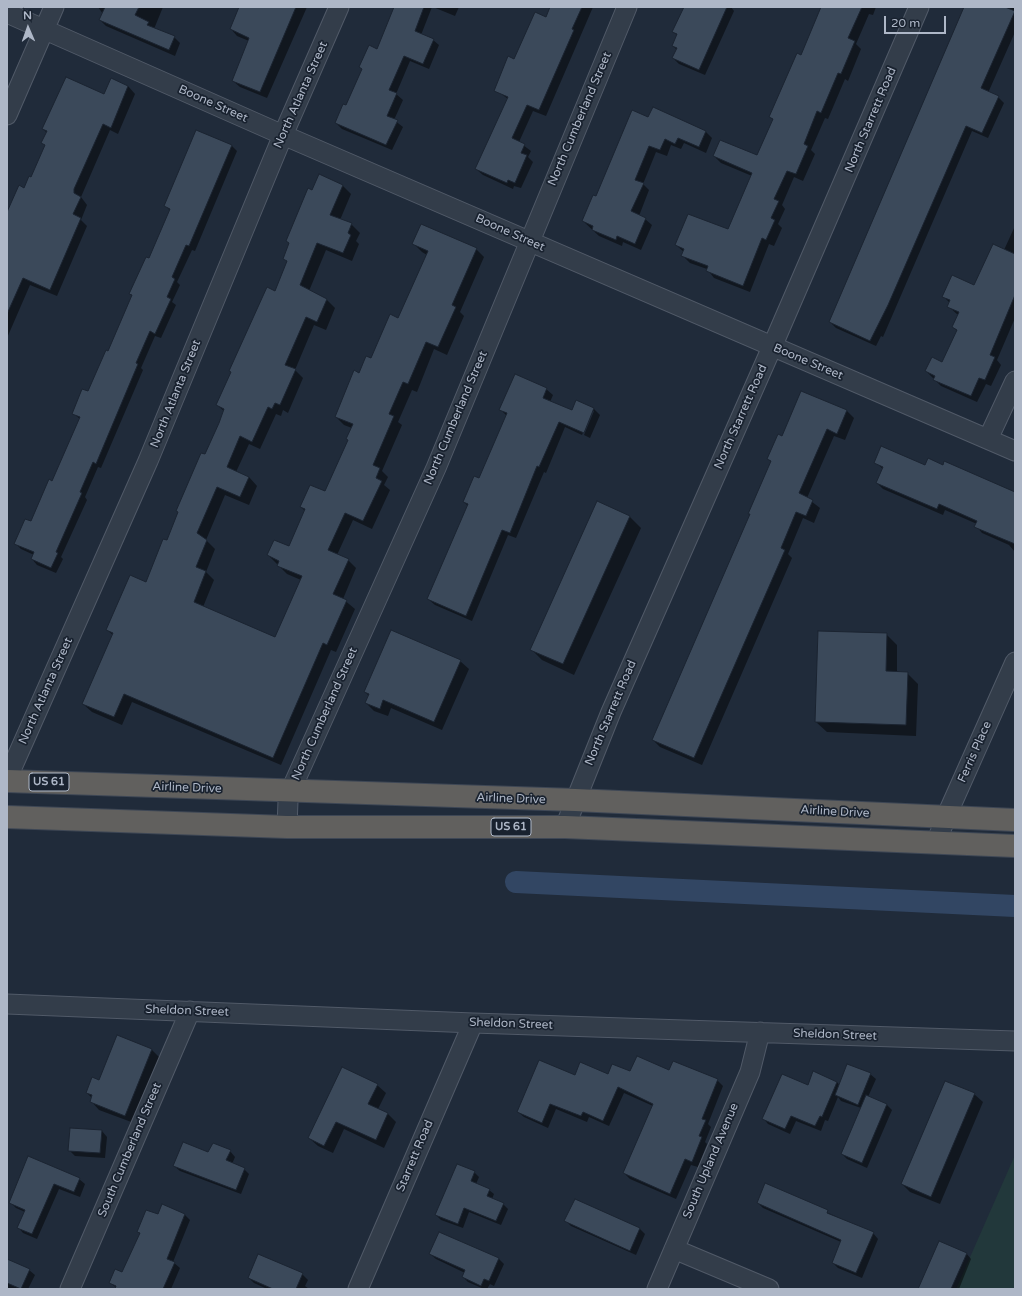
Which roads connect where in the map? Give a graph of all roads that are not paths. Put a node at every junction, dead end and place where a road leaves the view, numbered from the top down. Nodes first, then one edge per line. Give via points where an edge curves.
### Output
1 (54, 7) edge
2 (339, 7) edge
3 (627, 7) edge
4 (919, 7) edge
5 (7, 13) edge
6 (44, 29) junction
7 (7, 115) edge
8 (283, 135) junction
9 (529, 242) junction
10 (772, 347) junction
11 (1015, 381) edge
12 (988, 439) junction
13 (1015, 451) edge
14 (1015, 662) edge
15 (7, 780) edge
16 (290, 792) junction
17 (575, 800) junction
18 (7, 817) edge
19 (946, 817) junction
20 (1015, 820) edge
21 (287, 827) junction
22 (565, 827) junction
23 (936, 843) junction
24 (1015, 846) edge
25 (7, 1004) edge
26 (190, 1011) junction
27 (473, 1023) junction
28 (760, 1032) junction
29 (1015, 1041) edge
30 (674, 1249) junction
31 (70, 1289) edge
32 (358, 1289) edge
33 (657, 1289) edge
34 (769, 1289) edge

1 - 6 street
2 - 8 street, North Atlanta Street
3 - 9 street, North Cumberland Street
4 - 10 street, North Starrett Road
5 - 6 street, Boone Street
6 - 7 street
6 - 8 street, Boone Street
8 - 9 street, Boone Street
8 - 15 street, North Atlanta Street via 148,461
9 - 10 street, Boone Street
9 - 16 street, North Cumberland Street via 436,468
10 - 12 street, Boone Street
10 - 17 street, North Starrett Road via 611,712
11 - 12 street
12 - 13 street, Boone Street
14 - 19 street, Ferris Place
15 - 16 highway, Airline Drive / US 61
16 - 17 highway, Airline Drive / US 61
16 - 21 street, North Cumberland Street
17 - 19 highway, Airline Drive / US 61
17 - 22 street, North Starrett Road
18 - 21 highway, US 61
19 - 20 highway, Airline Drive / US 61
19 - 23 street, Ferris Place
21 - 22 highway, US 61
22 - 23 highway, US 61
23 - 24 highway, US 61
25 - 26 street, Sheldon Street
26 - 27 street, Sheldon Street
26 - 31 street, South Cumberland Street
27 - 28 street, Sheldon Street
27 - 32 street, Starrett Road
28 - 29 street, Sheldon Street
28 - 30 street, South Upland Avenue via 750,1072
30 - 33 street, South Upland Avenue
30 - 34 street

